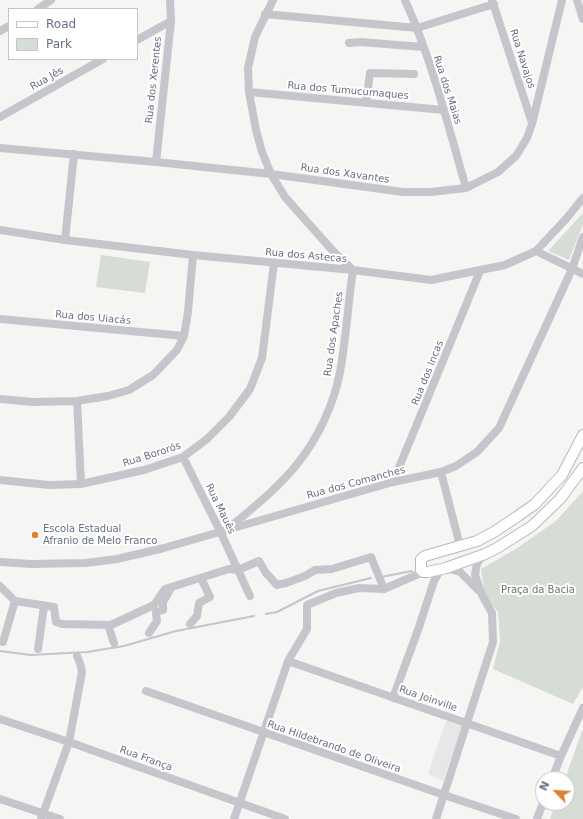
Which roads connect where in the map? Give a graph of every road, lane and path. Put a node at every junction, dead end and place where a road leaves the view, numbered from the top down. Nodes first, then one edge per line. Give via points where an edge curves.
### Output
1 (51, 0) edge
2 (170, 0) edge
3 (273, 0) edge
4 (405, 0) edge
5 (562, 0) edge
6 (577, 0) edge
7 (493, 2) edge
8 (39, 8) edge
9 (266, 14) junction
10 (583, 19) edge
11 (171, 21) junction
12 (417, 28) junction
13 (138, 39) edge
14 (349, 43) dead end
15 (423, 47) junction
16 (101, 60) edge
17 (414, 74) dead end
18 (249, 92) junction
19 (366, 103) junction
20 (444, 110) junction
21 (0, 117) edge
22 (532, 124) junction
23 (0, 148) edge
24 (74, 154) junction
25 (156, 162) junction
26 (271, 174) junction
27 (466, 188) junction
28 (583, 198) edge
29 (0, 230) edge
30 (583, 237) edge
31 (65, 240) junction
32 (536, 251) junction
33 (192, 255) junction
34 (274, 263) junction
35 (572, 269) junction
36 (353, 270) junction
37 (480, 270) junction
38 (583, 274) edge
39 (0, 319) edge
40 (184, 336) junction
41 (0, 399) edge
42 (77, 401) junction
43 (583, 435) edge
44 (183, 457) junction
45 (583, 468) edge
46 (441, 472) junction
47 (0, 480) edge
48 (393, 482) junction
49 (80, 484) junction
50 (224, 530) junction
51 (460, 546) junction
52 (485, 554) junction
53 (0, 562) edge
54 (443, 568) junction
55 (238, 570) junction
56 (426, 572) junction
57 (201, 578) junction
58 (0, 586) edge
59 (172, 587) junction
60 (431, 588) junction
61 (384, 590) junction
62 (482, 595) junction
63 (250, 596) dead end
64 (15, 601) junction
65 (44, 606) junction
66 (190, 624) dead end
67 (108, 625) junction
68 (150, 633) dead end
69 (3, 642) dead end
70 (114, 643) dead end
71 (38, 649) dead end
72 (77, 656) dead end
73 (288, 661) junction
74 (146, 691) dead end
75 (393, 698) junction
76 (583, 708) edge
77 (0, 719) edge
78 (467, 723) junction
79 (264, 732) junction
80 (69, 742) junction
81 (561, 756) junction
82 (555, 771) edge
83 (444, 795) junction
84 (0, 799) edge
85 (239, 804) junction
86 (42, 816) edge
87 (60, 819) edge
88 (234, 819) edge
89 (285, 819) edge
90 (436, 819) edge
91 (516, 819) edge

1 - 8 street
2 - 11 street, Rua dos Xerentes
3 - 9 street
4 - 12 street, Rua dos Maias
5 - 22 street, Rua dos Xavantes
6 - 10 street
7 - 12 street
7 - 22 street, Rua Navajos
9 - 12 street
9 - 18 street via 255,37 248,68
11 - 13 street
11 - 25 street, Rua dos Xerentes
12 - 15 street, Rua dos Maias
14 - 15 street
15 - 20 street, Rua dos Maias
16 - 21 street, Rua Jês
17 - 19 street via 370,73
18 - 19 street, Rua dos Tumucumaques
18 - 26 street via 256,130
19 - 20 street, Rua dos Tumucumaques
20 - 27 street, Rua dos Maias
22 - 27 street, Rua dos Xavantes via 516,156 498,172
23 - 24 street, Rua dos Xavantes
24 - 25 street, Rua dos Xavantes
24 - 31 street
25 - 26 street, Rua dos Xavantes
26 - 27 street, Rua dos Xavantes via 403,192
26 - 36 street via 285,197
28 - 32 street, Rua dos Astecas
29 - 31 street, Rua dos Astecas
30 - 35 street, Rua dos Comanches
31 - 33 street, Rua dos Astecas
32 - 35 street
32 - 37 street, Rua dos Astecas via 505,265
33 - 34 street, Rua dos Astecas
33 - 40 street
34 - 36 street, Rua dos Astecas
34 - 44 street, Rua Bororós via 262,358 250,389 208,439
35 - 38 street
35 - 46 street, Rua dos Comanches via 499,428 477,452 456,466
36 - 37 street, Rua dos Astecas via 432,280
36 - 50 street, Rua dos Apaches via 340,373 318,433 299,462 277,486
37 - 48 street, Rua dos Incas
39 - 40 street, Rua dos Uiacás
40 - 42 street via 177,350 153,375 130,390
41 - 42 street via 33,402
42 - 49 street
43 - 51 main road via 562,475 535,504 494,532
44 - 49 street, Rua Bororós via 144,470
44 - 50 street, Rua Mauês
45 - 52 main road via 560,499 532,526
46 - 48 street, Rua dos Comanches
46 - 51 street
47 - 49 street, Rua Bororós via 49,485
48 - 50 street, Rua dos Comanches
50 - 53 street, Rua dos Comanches via 117,560 31,564
50 - 55 street, Rua Mauês
51 - 56 main road via 421,559 421,570
52 - 54 main road
52 - 62 street via 476,563 475,570
54 - 56 main road
54 - 60 street
54 - 62 street via 460,572
55 - 57 street via 229,569
55 - 61 street via 259,561 277,585 315,570 332,569 371,557
55 - 63 street, Rua Mauês
56 - 60 street
56 - 61 street
57 - 59 street
57 - 66 street via 210,597 199,603 197,616
58 - 64 street
59 - 67 street via 165,589 154,605
59 - 68 street via 163,602 163,610 156,612 157,621
60 - 75 street
61 - 73 street via 359,588 336,593 307,605 307,629
62 - 78 street via 492,613 493,642
64 - 65 street
64 - 69 street
65 - 67 street via 54,607 56,622 62,624
65 - 71 street
67 - 70 street
72 - 80 street via 82,672
73 - 75 street, Rua Joinville
73 - 79 street
74 - 79 street, Rua Hildebrando de Oliveira
75 - 78 street, Rua Joinville
76 - 81 street
77 - 80 street, Rua França
78 - 81 street, Rua Joinville
78 - 83 street
79 - 83 street, Rua Hildebrando de Oliveira
79 - 85 street
80 - 85 street, Rua França
80 - 86 street
81 - 82 street
83 - 90 street
83 - 91 street, Rua Hildebrando de Oliveira
84 - 86 street
85 - 88 street
85 - 89 street, Rua França
86 - 87 street

